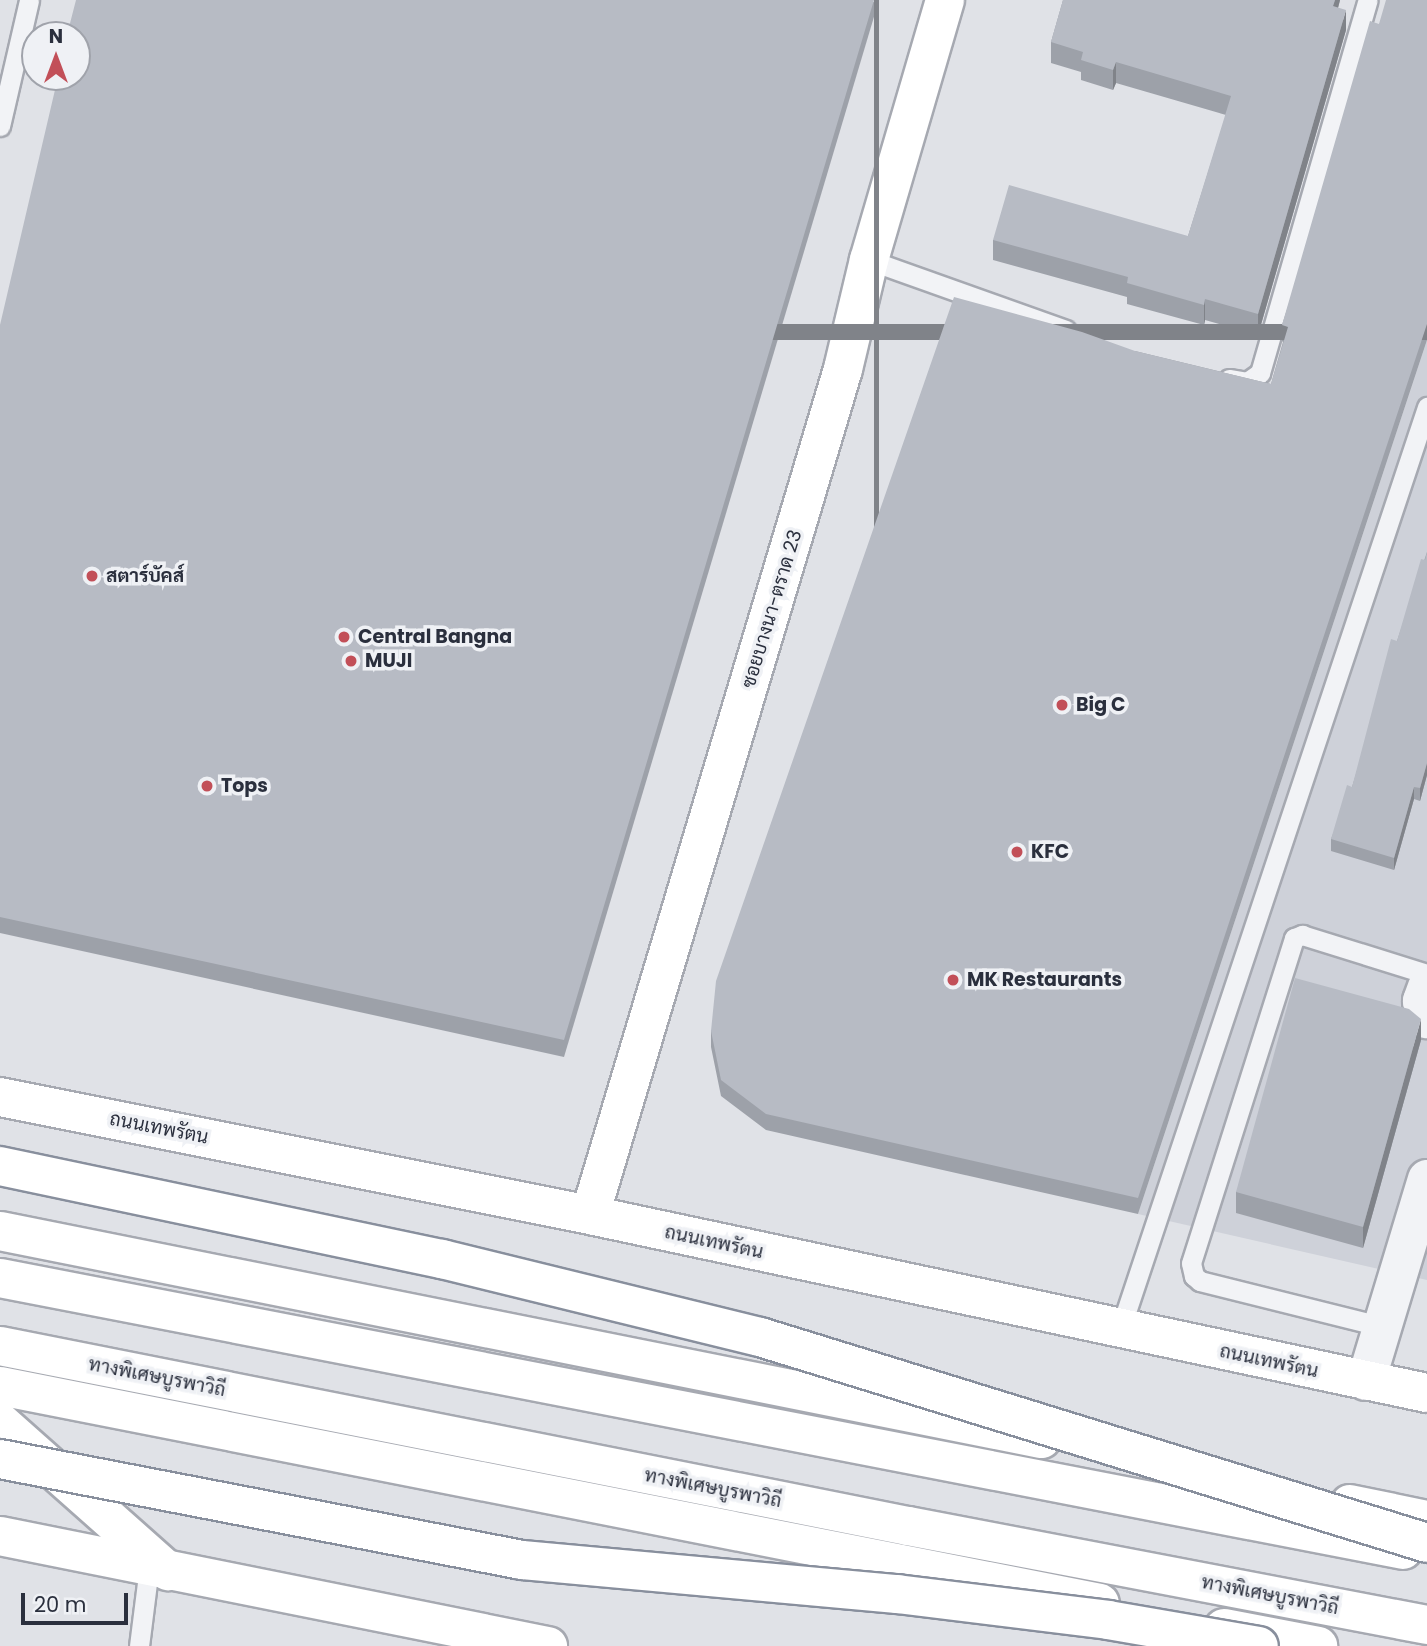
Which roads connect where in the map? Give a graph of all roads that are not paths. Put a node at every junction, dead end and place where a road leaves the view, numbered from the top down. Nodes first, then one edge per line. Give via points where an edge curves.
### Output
1 (29, 0) edge
2 (945, 0) edge
3 (1368, 0) edge
4 (0, 126) edge
5 (869, 260) junction
6 (1086, 337) edge
7 (1216, 376) edge
8 (1427, 407) edge
9 (1427, 974) edge
10 (1427, 987) edge
11 (1427, 1019) edge
12 (0, 1097) edge
13 (0, 1166) edge
14 (1427, 1178) edge
15 (590, 1216) junction
16 (0, 1231) edge
17 (0, 1278) edge
18 (1384, 1327) junction
19 (1120, 1329) junction
20 (0, 1346) edge
21 (1366, 1381) junction
22 (0, 1386) edge
23 (1427, 1393) edge
24 (0, 1422) edge
25 (0, 1459) edge
26 (1427, 1520) edge
27 (0, 1536) edge
28 (1427, 1543) edge
29 (1427, 1555) edge
30 (158, 1569) junction
31 (1427, 1625) edge
32 (139, 1646) edge
33 (548, 1646) edge
34 (1259, 1646) edge
35 (1318, 1646) edge

1 - 4 lane
2 - 5 main road, ซอยบางนา-ตราด 23
3 - 7 lane via 1260,373 1247,382
5 - 6 lane
5 - 15 main road, ซอยบางนา-ตราด 23 via 839,382
8 - 19 lane
9 - 18 lane via 1302,935 1294,938 1191,1263 1200,1281
10 - 11 street via 1422,1007
12 - 15 main road, ถนนเทพรัตน
13 - 28 main road, bridge via 442,1259 760,1337
14 - 18 street
15 - 19 main road, ถนนเทพรัตน
16 - 26 main road via 904,1410
17 - 29 main road
18 - 21 street
19 - 21 main road, ถนนเทพรัตน
20 - 31 main road, ทางพิเศษบูรพาวิถี
21 - 23 main road, ถนนเทพรัตน
22 - 35 main road
24 - 30 main road
25 - 34 main road, bridge via 522,1560 897,1594 1108,1620
27 - 30 main road
30 - 32 lane
30 - 33 main road

